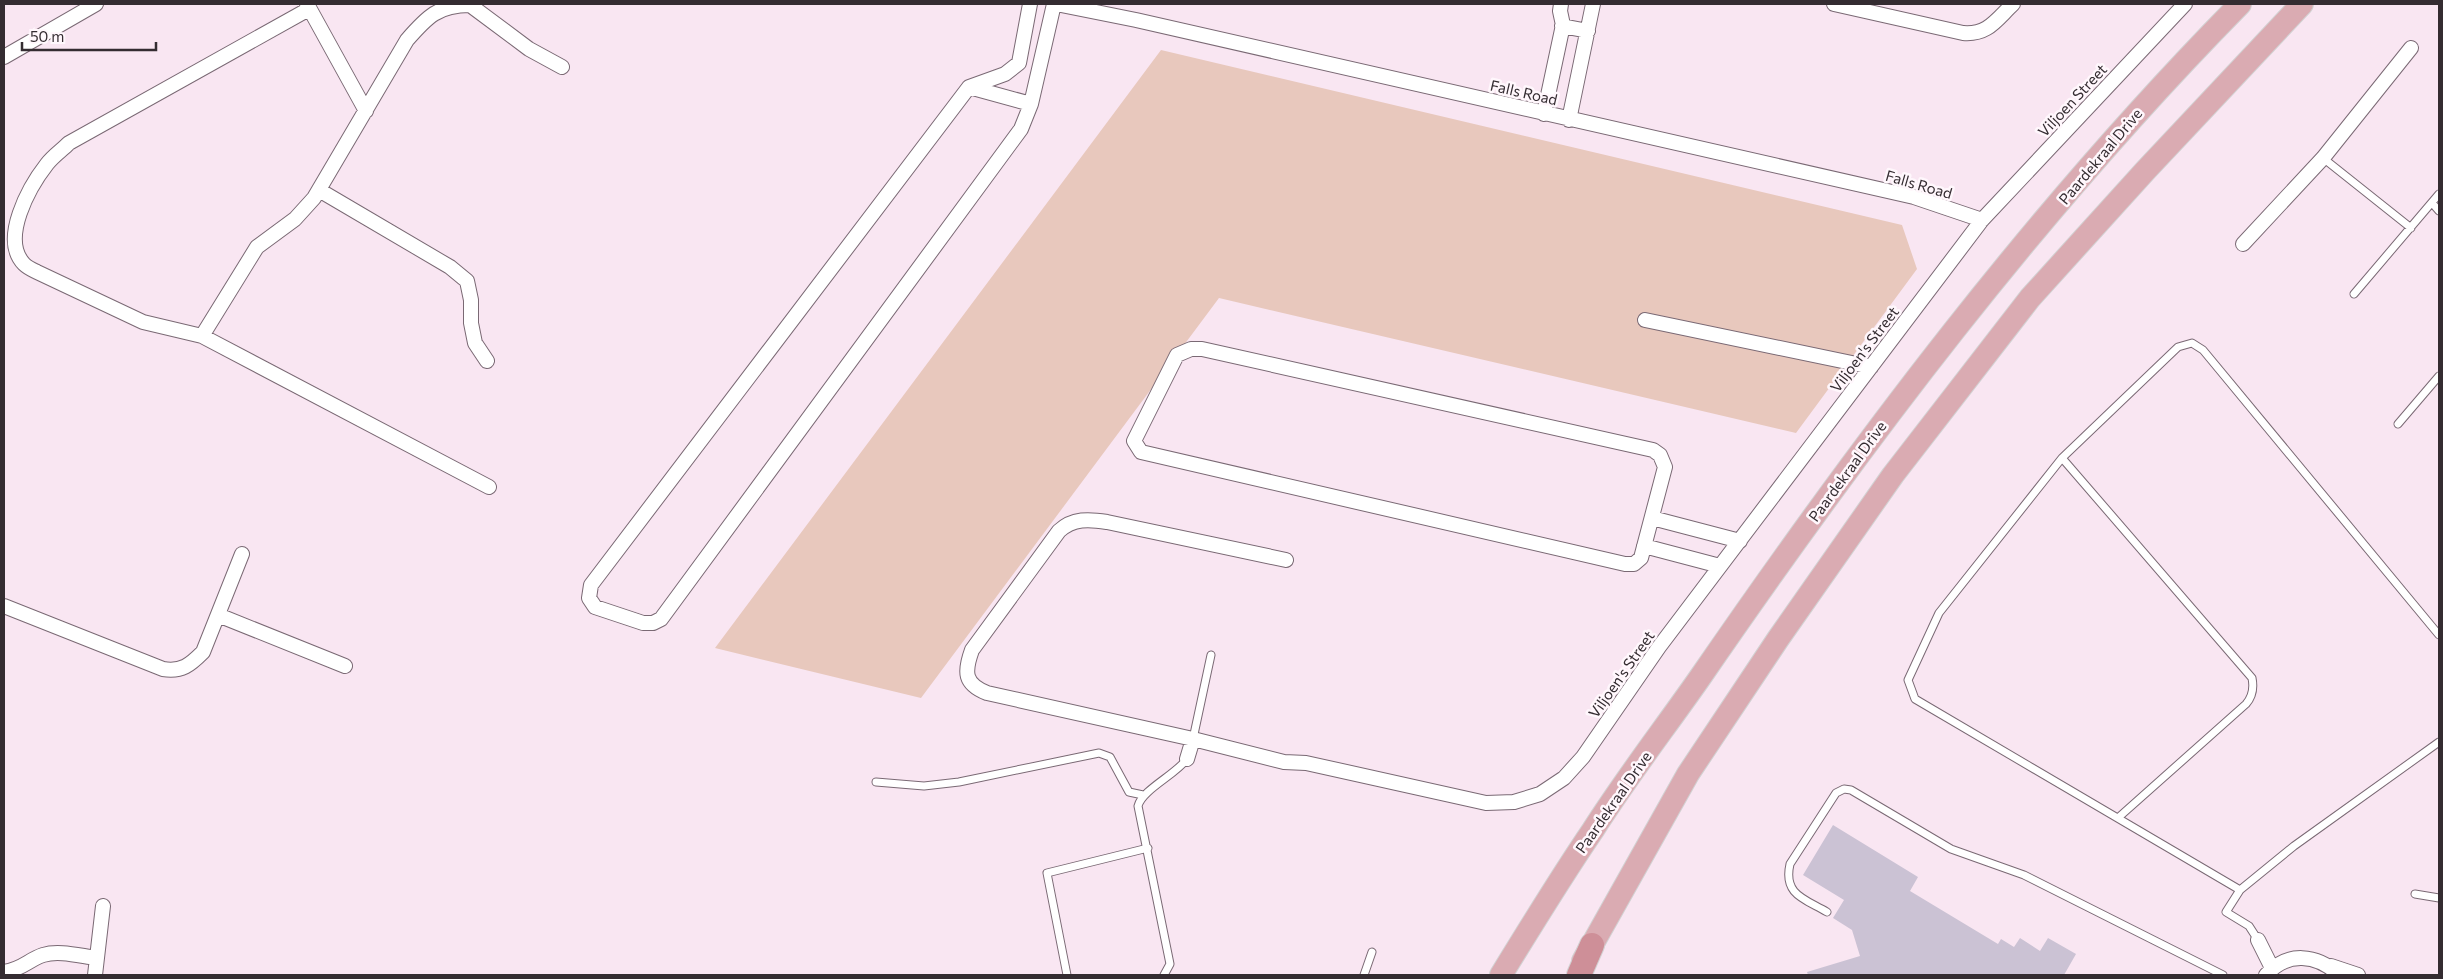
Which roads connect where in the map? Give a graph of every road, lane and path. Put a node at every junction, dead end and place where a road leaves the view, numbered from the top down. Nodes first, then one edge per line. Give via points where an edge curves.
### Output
1 (96, 4) edge
2 (1030, 4) edge
3 (1055, 4) edge
4 (1562, 4) edge
5 (1592, 4) edge
6 (1834, 4) edge
7 (2013, 4) edge
8 (2185, 4) edge
9 (2240, 4) edge
10 (2282, 4) edge
11 (2302, 4) edge
12 (308, 6) edge
13 (1097, 8) edge
14 (1562, 26) junction
15 (1588, 31) junction
16 (1025, 36) junction
17 (1045, 43) junction
18 (2411, 48) dead end
19 (4, 57) edge
20 (562, 67) dead end
21 (969, 87) junction
22 (1031, 104) junction
23 (366, 110) junction
24 (1544, 114) junction
25 (1569, 120) junction
26 (2323, 158) junction
27 (319, 190) junction
28 (2439, 194) edge
29 (2433, 204) junction
30 (2439, 211) edge
31 (1982, 220) junction
32 (2411, 228) junction
33 (2242, 244) dead end
34 (2354, 294) dead end
35 (2030, 298) junction
36 (1645, 320) dead end
37 (202, 336) junction
38 (487, 361) dead end
39 (1871, 366) junction
40 (2439, 376) edge
41 (2398, 424) dead end
42 (2062, 458) junction
43 (489, 487) dead end
44 (1652, 518) junction
45 (1740, 541) junction
46 (1644, 546) junction
47 (242, 554) dead end
48 (1286, 560) dead end
49 (1720, 566) junction
50 (4, 606) edge
51 (218, 615) junction
52 (2439, 635) edge
53 (1211, 655) dead end
54 (344, 666) dead end
55 (1193, 739) junction
56 (2439, 742) edge
57 (1187, 758) joint
58 (876, 782) dead end
59 (1143, 795) junction
60 (2119, 817) junction
61 (1148, 848) junction
62 (2240, 890) junction
63 (2415, 894) dead end
64 (2439, 898) edge
65 (103, 906) dead end
66 (1827, 912) dead end
67 (2258, 940) joint
68 (1592, 945) junction
69 (1372, 952) dead end
70 (97, 958) junction
71 (2328, 965) junction
72 (2269, 971) edge
73 (4, 972) edge
74 (95, 975) edge
75 (1067, 975) edge
76 (1164, 975) edge
77 (1364, 975) edge
78 (1501, 975) edge
79 (1574, 975) edge
80 (1579, 975) edge
81 (2223, 975) edge
82 (2339, 975) edge
83 (2358, 975) edge

1 - 19 street
2 - 16 street
3 - 13 street, Falls Road
3 - 17 street
4 - 14 street
5 - 15 street
6 - 7 street via 1977,34 1989,28
8 - 31 street, Viljoen Street
9 - 78 main road, Paardekraal Drive via 2173,71 2106,147 1861,450 1594,827
10 - 35 main road via 2113,190 2048,268
11 - 35 main road
12 - 23 street
12 - 37 street via 69,143 47,163 24,201 14,226 17,254 24,264 143,322
13 - 24 street, Falls Road
14 - 15 street
14 - 24 street
15 - 25 street
16 - 17 street
16 - 21 street via 1023,54 1016,66 1005,74
17 - 22 street
18 - 26 street
20 - 23 street via 529,49 470,5 443,8 426,18 407,40
21 - 22 street
21 - 22 street via 591,585 589,598 595,607 643,623 661,619 1021,129
23 - 27 street
24 - 25 street, Falls Road
25 - 31 street, Falls Road via 1914,197
26 - 32 lane
26 - 33 street
27 - 37 street via 295,219 257,247
27 - 38 street via 450,267 467,281 475,343
28 - 29 lane
29 - 30 lane
29 - 32 lane
31 - 39 street, Viljoen's Street
32 - 34 lane
35 - 68 main road via 1893,475 1778,639 1688,774
36 - 39 street
37 - 43 street
39 - 45 street, Viljoen's Street
40 - 41 lane
42 - 52 lane via 2178,347 2192,343 2203,350
42 - 60 lane via 2252,678 2254,686 2246,704
42 - 60 lane via 1939,613 1910,671 1909,686 1915,699
44 - 45 street
44 - 46 street
44 - 46 street via 1665,467 1660,455 1653,450 1202,349 1191,349 1177,356 1134,441 1141,452 1152,456 1626,564 1634,564 1641,558
45 - 49 street, Viljoen's Street
46 - 49 street
47 - 51 street
48 - 55 street, Viljoen's Street via 1107,522 1088,519 1076,522 1059,531 972,650 967,672 976,689
49 - 55 street, Viljoen's Street via 1583,757 1564,778 1540,794 1514,802 1486,803 1306,762 1284,762
50 - 51 street via 175,671 193,662 203,652
51 - 54 street
53 - 55 lane
55 - 57 street
56 - 62 lane via 2294,846
57 - 59 lane via 1178,770
58 - 59 lane via 924,786 959,782 1099,753 1110,756 1129,792
59 - 61 lane via 1138,806
60 - 62 lane
61 - 75 lane via 1046,873
61 - 76 lane via 1170,964
62 - 67 lane via 2226,912 2249,926
63 - 64 lane
65 - 70 street
66 - 81 lane via 1795,894 1789,886 1790,864 1836,793 1851,790 1951,849 2024,875
67 - 72 street
68 - 79 main road
68 - 80 highway
69 - 77 lane
70 - 73 street via 50,954 40,956 18,970
70 - 74 street
71 - 72 street via 2314,958 2299,957 2284,960
71 - 82 street
71 - 83 street

